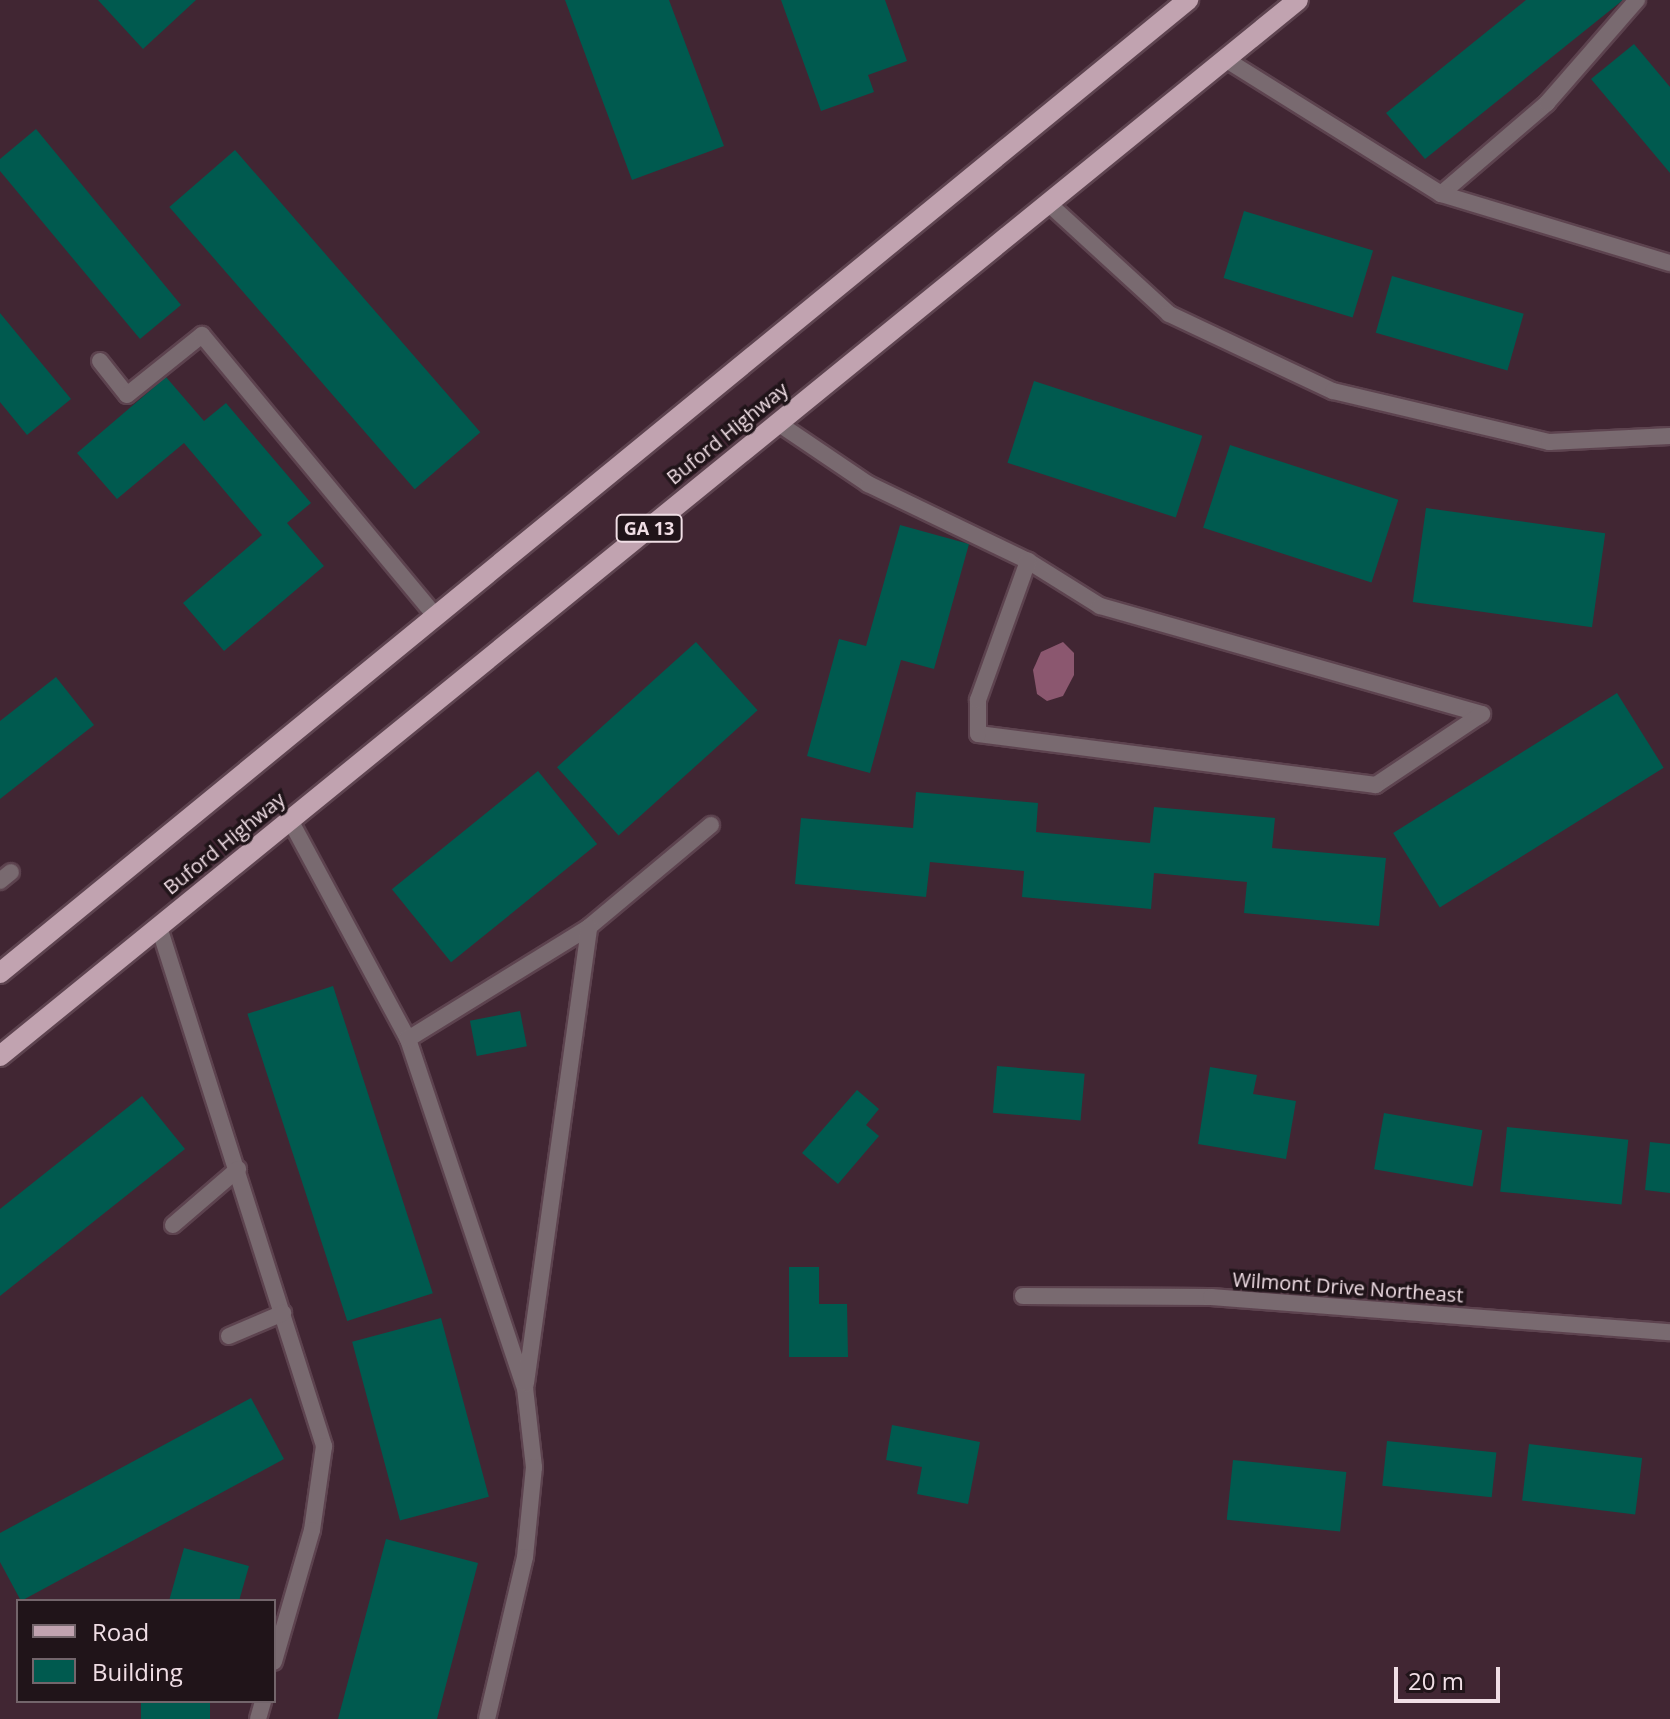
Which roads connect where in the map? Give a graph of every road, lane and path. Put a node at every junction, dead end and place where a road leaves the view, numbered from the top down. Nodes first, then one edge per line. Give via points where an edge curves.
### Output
1 (1188, 0) edge
2 (1298, 0) edge
3 (1637, 0) edge
4 (1225, 59) junction
5 (1441, 194) junction
6 (1048, 203) junction
7 (1670, 263) edge
8 (100, 361) dead end
9 (778, 423) junction
10 (1670, 436) edge
11 (1028, 561) junction
12 (434, 614) junction
13 (290, 820) junction
14 (711, 825) dead end
15 (159, 927) junction
16 (589, 927) junction
17 (0, 973) edge
18 (408, 1039) junction
19 (0, 1056) edge
20 (238, 1169) junction
21 (173, 1225) dead end
22 (1023, 1296) dead end
23 (283, 1313) junction
24 (1670, 1332) edge
25 (229, 1336) dead end
26 (525, 1388) junction
27 (276, 1655) edge
28 (487, 1719) edge

1 - 12 main road
2 - 4 main road, Buford Highway / GA 13
3 - 5 street via 1547,103
4 - 5 street
4 - 6 main road, Buford Highway / GA 13
5 - 7 street
6 - 9 main road, Buford Highway / GA 13
6 - 10 street via 1169,314 1333,391 1549,442
8 - 12 street via 127,395 202,335
9 - 11 street via 868,484
9 - 13 main road, Buford Highway / GA 13
11 - 11 street via 1100,606 1482,714 1376,785 978,734 978,700
12 - 17 main road
13 - 15 main road, Buford Highway / GA 13
13 - 18 street
14 - 16 street
15 - 19 main road, Buford Highway / GA 13
15 - 20 street
16 - 18 street
16 - 26 street
18 - 26 street
20 - 21 street
20 - 23 street
22 - 24 street, Wilmont Drive Northeast via 1211,1297
23 - 25 street
23 - 27 street via 324,1446 312,1530
26 - 28 street via 534,1467 525,1557

